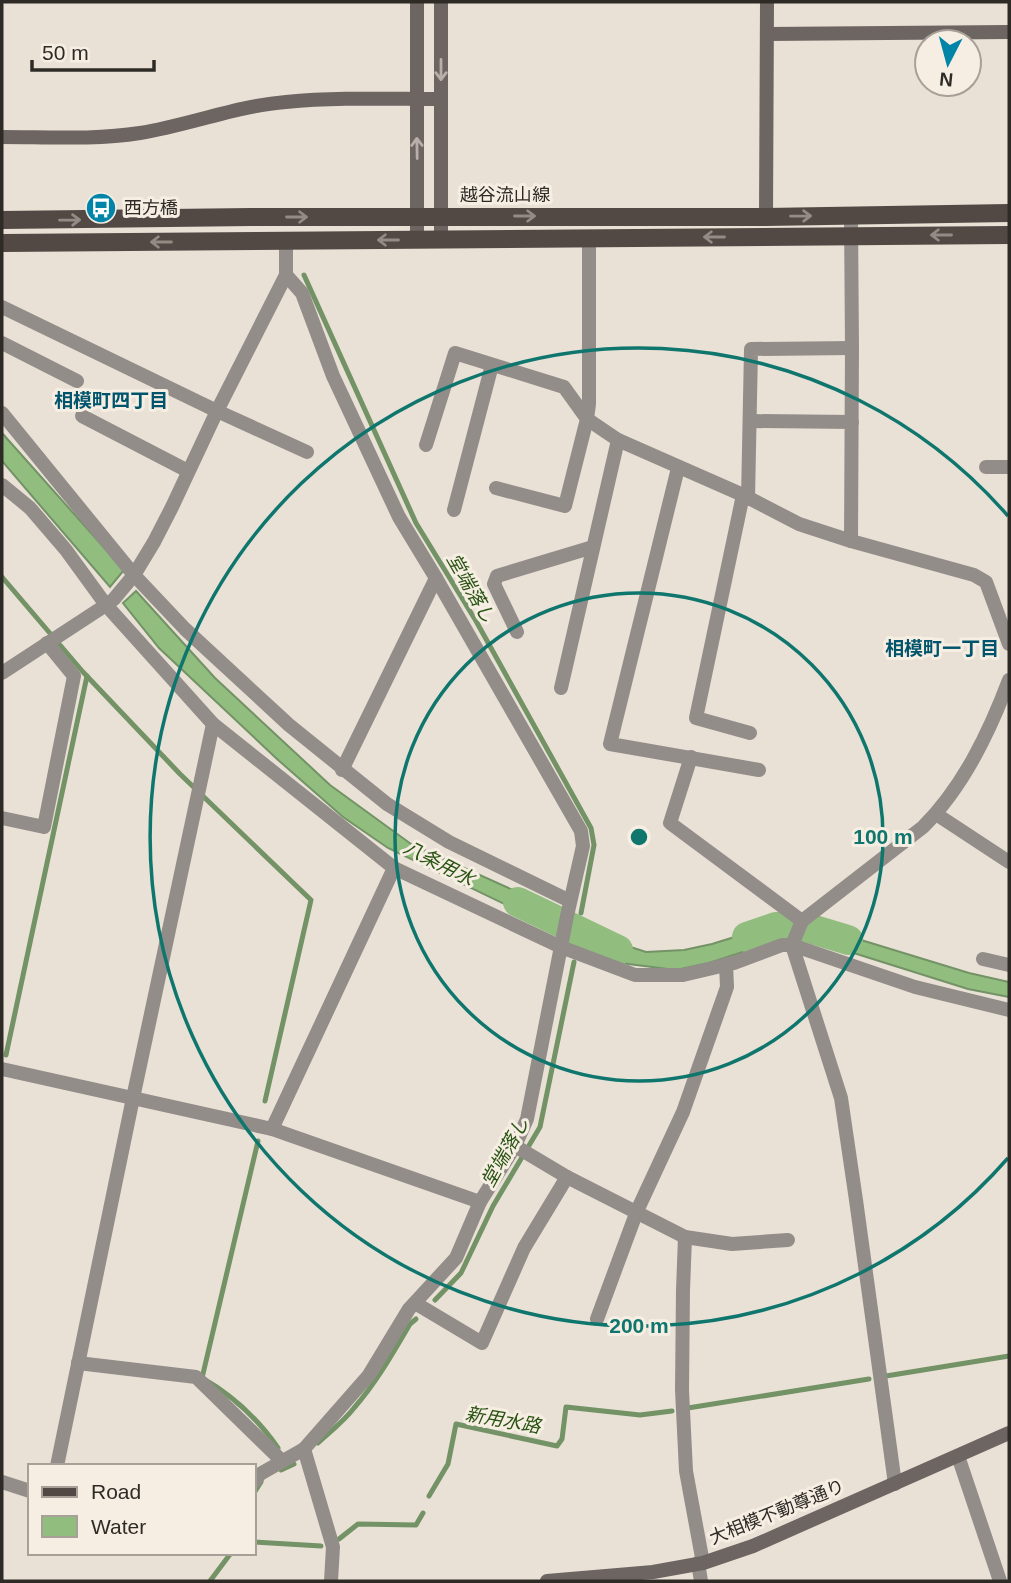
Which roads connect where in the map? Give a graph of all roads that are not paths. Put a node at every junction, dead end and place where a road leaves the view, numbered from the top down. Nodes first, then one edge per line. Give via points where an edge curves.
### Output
1 (416, 2) edge
2 (441, 2) edge
3 (767, 2) edge
4 (1009, 32) edge
5 (766, 34) junction
6 (416, 99) junction
7 (441, 99) junction
8 (2, 137) edge
9 (1009, 213) edge
10 (851, 215) junction
11 (417, 216) junction
12 (441, 216) junction
13 (766, 216) junction
14 (2, 220) edge
15 (1009, 235) edge
16 (851, 236) junction
17 (589, 238) junction
18 (417, 240) junction
19 (442, 240) junction
20 (286, 241) junction
21 (2, 243) edge
22 (286, 275) junction
23 (2, 306) edge
24 (2, 343) edge
25 (852, 348) junction
26 (492, 365) junction
27 (77, 381) dead end
28 (217, 411) junction
29 (2, 413) edge
30 (82, 416) dead end
31 (587, 419) junction
32 (750, 421) junction
33 (852, 422) junction
34 (618, 440) junction
35 (426, 445) dead end
36 (307, 452) dead end
37 (986, 467) dead end
38 (1009, 467) edge
39 (678, 468) junction
40 (188, 471) junction
41 (2, 485) edge
42 (496, 488) dead end
43 (745, 497) junction
44 (454, 510) dead end
45 (851, 541) junction
46 (593, 547) junction
47 (131, 578) junction
48 (436, 578) junction
49 (110, 602) junction
50 (517, 632) dead end
51 (47, 643) junction
52 (1009, 644) edge
53 (2, 673) edge
54 (1009, 680) edge
55 (561, 688) dead end
56 (1006, 699) edge
57 (213, 724) junction
58 (750, 733) dead end
59 (691, 757) junction
60 (342, 770) junction
61 (759, 770) dead end
62 (936, 814) junction
63 (2, 818) edge
64 (1009, 862) edge
65 (394, 868) junction
66 (569, 909) junction
67 (801, 922) junction
68 (562, 942) junction
69 (792, 945) junction
70 (983, 959) dead end
71 (726, 964) junction
72 (1009, 965) edge
73 (1009, 1010) edge
74 (2, 1069) edge
75 (133, 1098) junction
76 (272, 1129) junction
77 (515, 1146) junction
78 (567, 1177) junction
79 (480, 1202) junction
80 (637, 1212) junction
81 (685, 1237) junction
82 (788, 1240) dead end
83 (415, 1303) junction
84 (597, 1319) dead end
85 (78, 1363) junction
86 (1009, 1433) edge
87 (304, 1449) junction
88 (958, 1456) junction
89 (282, 1461) junction
90 (57, 1464) edge
91 (256, 1479) edge
92 (2, 1482) edge
93 (895, 1484) junction
94 (28, 1490) edge
95 (700, 1563) junction
96 (331, 1581) edge
97 (547, 1581) edge
98 (701, 1581) edge
99 (1000, 1581) edge

1 - 6 street
2 -> 7 street
3 - 5 street
4 - 5 street
5 - 13 street
6 - 7 street
6 - 8 street via 284,102 116,136
11 -> 6 street
7 - 12 street
9 - 10 main road, 越谷流山線
13 -> 10 main road, 越谷流山線
10 - 16 street
11 - 12 main road, 越谷流山線
14 -> 11 main road, 越谷流山線
11 - 18 street
12 -> 13 main road, 越谷流山線
12 - 19 street
15 -> 16 main road
16 -> 17 main road
16 - 25 street
17 - 19 main road
17 - 31 street
18 - 19 main road
18 -> 20 main road
20 -> 21 main road
20 - 22 street
22 - 28 street
22 - 48 street via 302,293 333,376 399,517
23 - 28 street
24 - 27 street
25 - 32 street via 751,349
25 - 33 street
26 - 31 street via 564,387
26 - 35 street via 455,353
26 - 44 street
28 - 36 street
28 - 40 street
29 - 47 street
30 - 40 street
31 - 34 street
31 - 42 street via 565,506
32 - 33 street
32 - 43 street
33 - 45 street
34 - 39 street
34 - 46 street
37 - 38 street
39 - 43 street
39 - 59 street via 610,744
40 - 47 street
41 - 49 street via 30,508
43 - 45 street via 799,524
43 - 58 street via 696,718
45 - 52 street via 986,582
46 - 50 street via 497,576 494,584
46 - 55 street
47 - 49 street
47 - 60 street
48 - 60 street
48 - 66 street via 581,831 583,846
49 - 51 street
49 - 57 street
51 - 53 street
51 - 63 street via 74,676 44,827
54 - 56 street
56 - 62 street
57 - 65 street
57 - 75 street
59 - 61 street
59 - 67 street via 670,823
60 - 66 street via 449,842
62 - 64 street
62 - 67 street
65 - 68 street
65 - 76 street
66 - 68 street
67 - 69 street
68 - 71 street via 635,975 683,975
68 - 77 street via 527,1119
69 - 71 street
69 - 73 street via 915,987
69 - 93 street via 841,1098
70 - 72 street
71 - 80 street via 727,987 683,1112
74 - 75 street
75 - 76 street
75 - 85 street
76 - 79 street
77 - 78 street
77 - 79 street
78 - 80 street
78 - 83 street via 524,1248 482,1343
79 - 83 street via 456,1258
80 - 81 street
80 - 84 street
81 - 82 street via 732,1244
81 - 95 street via 682,1379 687,1471
83 - 87 street via 369,1375
85 - 89 street via 197,1377
85 - 90 street
86 - 88 street, 大相模不動尊通り
87 - 89 street
87 - 96 street via 333,1547
88 - 93 street, 大相模不動尊通り
88 - 99 street
89 - 91 street
92 - 94 street
93 - 95 street, 大相模不動尊通り via 753,1546
95 - 97 street, 大相模不動尊通り
95 - 98 street

